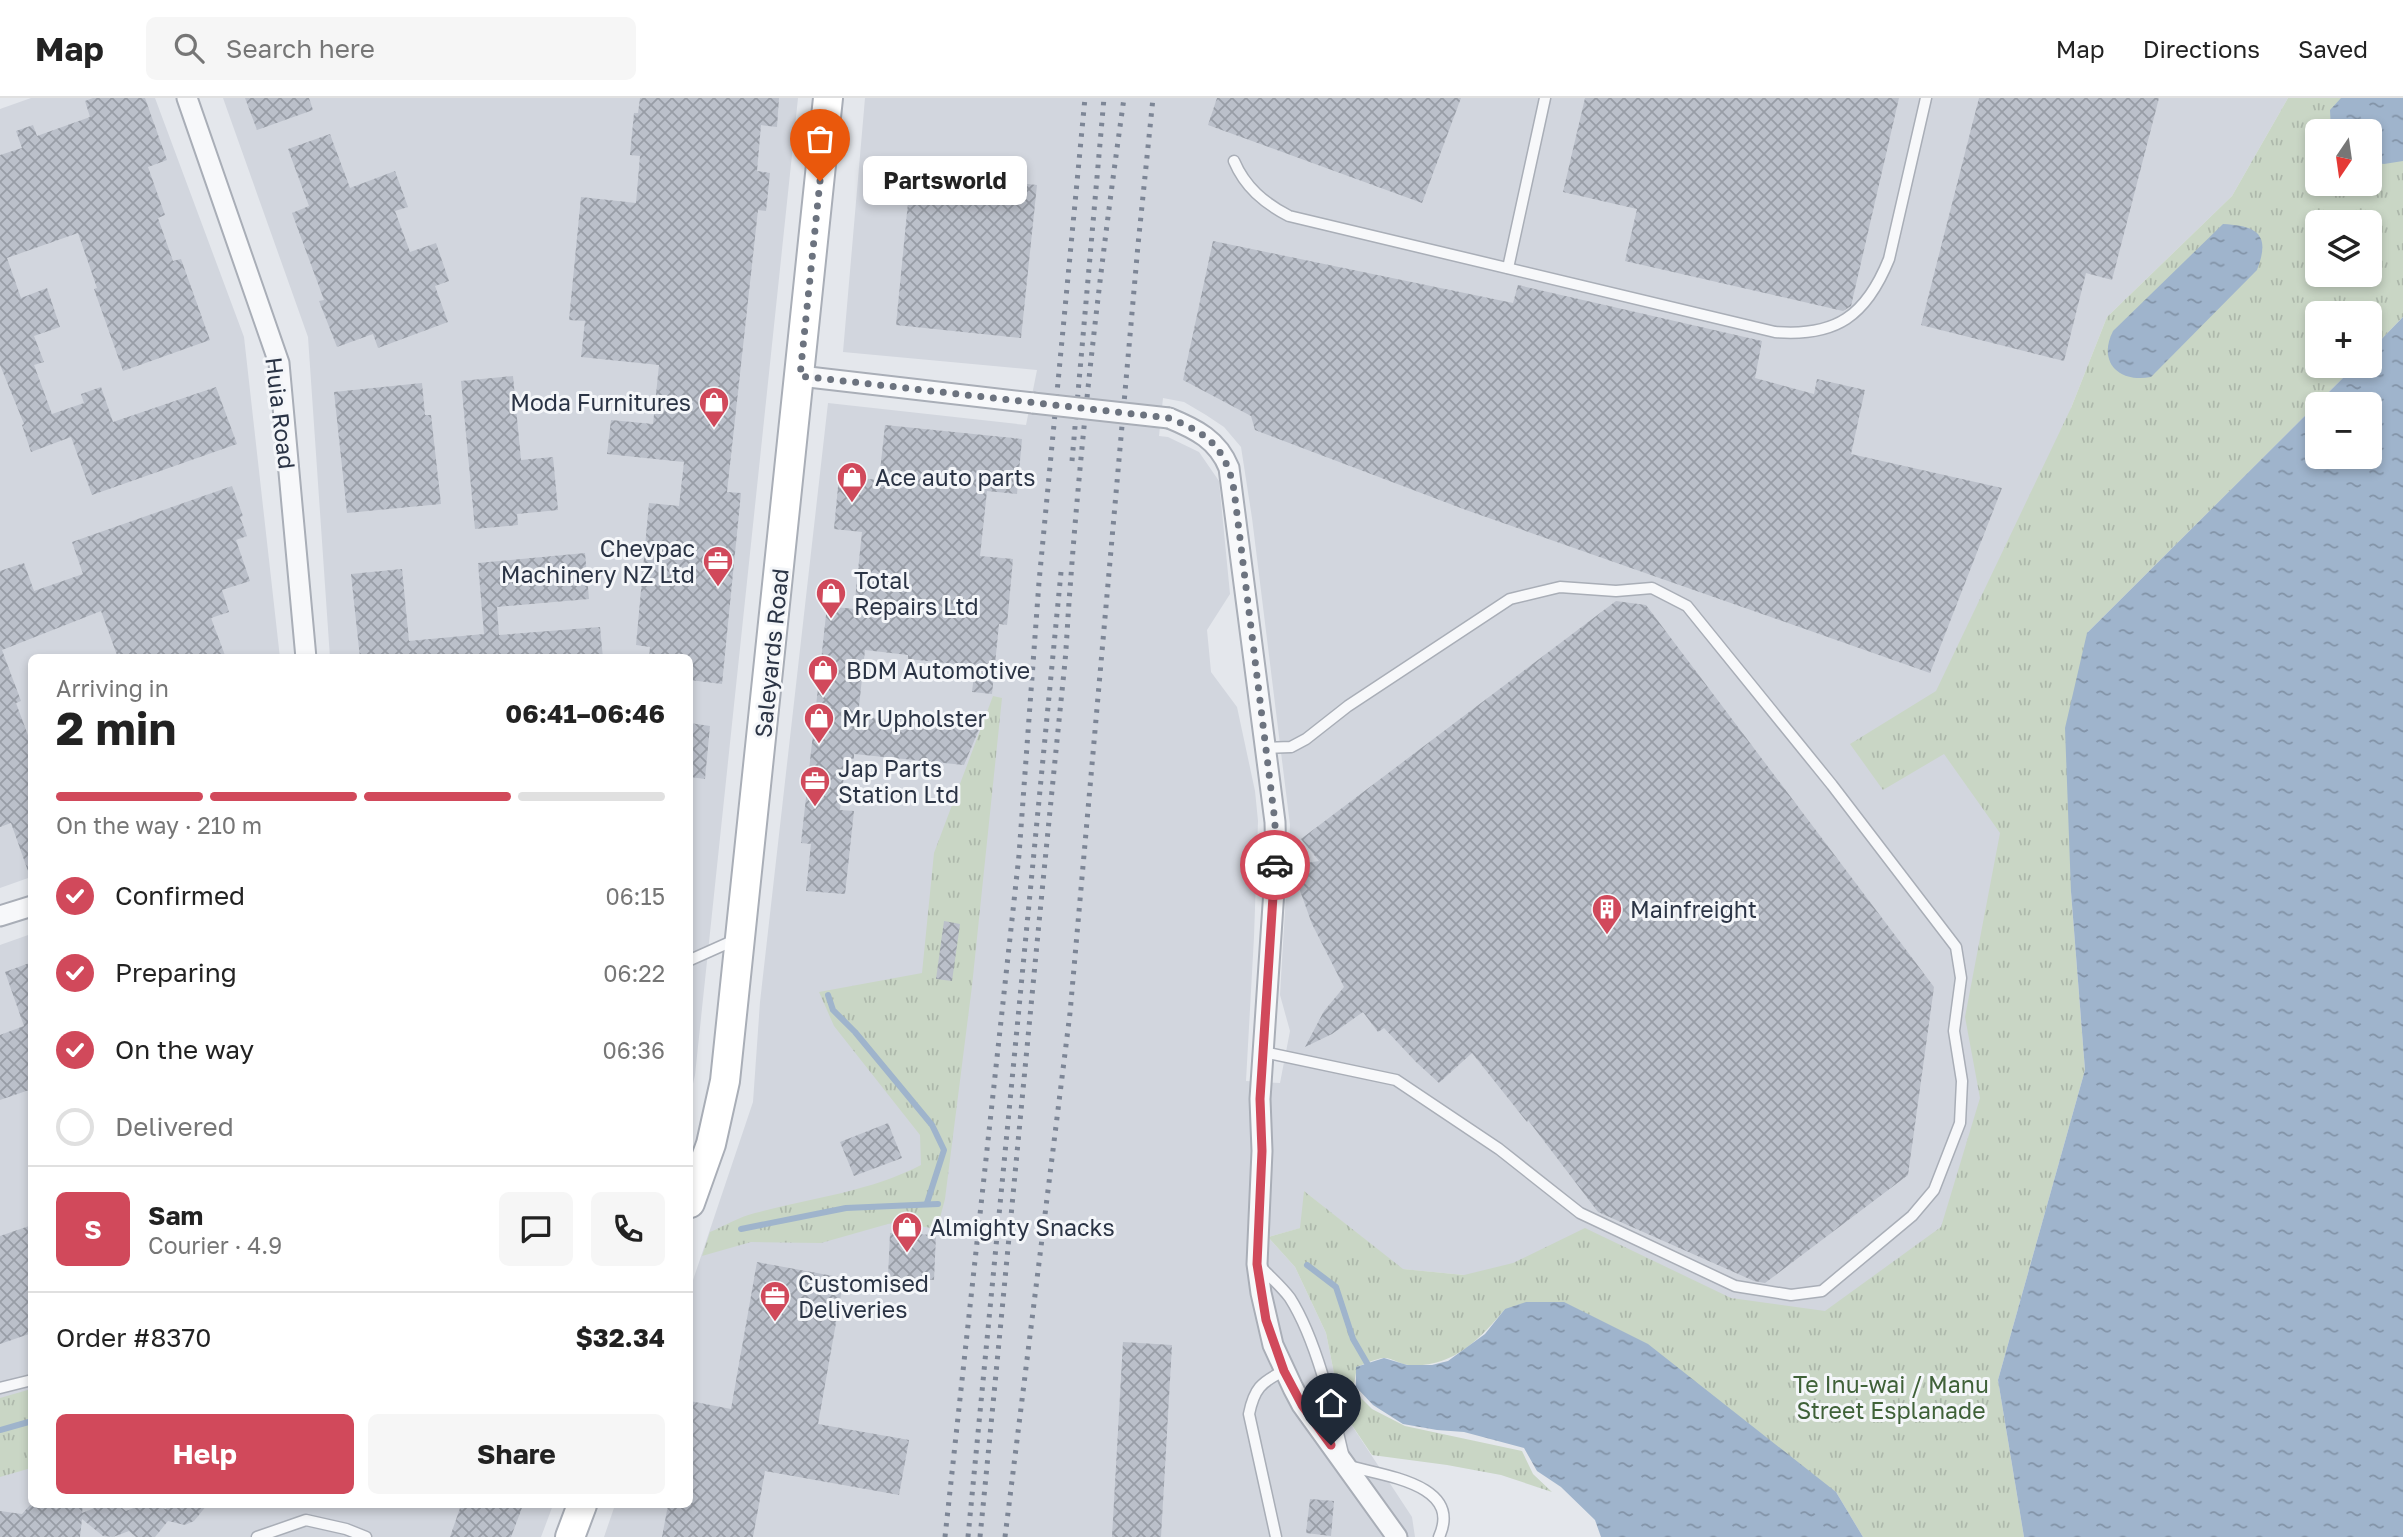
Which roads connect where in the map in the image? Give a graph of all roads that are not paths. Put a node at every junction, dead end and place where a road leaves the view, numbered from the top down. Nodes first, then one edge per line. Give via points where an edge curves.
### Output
1 (187, 98) edge
2 (828, 98) edge
3 (1545, 98) edge
4 (1926, 98) edge
5 (1234, 161) dead end
6 (1508, 268) junction
7 (800, 376) junction
8 (306, 654) edge
9 (1266, 748) junction
10 (28, 907) edge
11 (0, 916) edge
12 (740, 938) junction
13 (693, 959) edge
14 (1264, 1052) junction
15 (693, 1195) edge
16 (1257, 1264) junction
17 (1284, 1371) junction
18 (28, 1381) edge
19 (0, 1388) edge
20 (1346, 1465) junction
21 (581, 1508) edge
22 (257, 1537) edge
23 (366, 1537) edge
24 (570, 1537) edge
25 (1276, 1537) edge
26 (1397, 1537) edge
27 (1439, 1537) edge

1 - 8 street, Huia Road via 279,363
2 - 7 main road, Saleyards Road
3 - 6 lane
4 - 6 lane via 1889,259 1864,304 1838,324 1804,333 1775,332
5 - 6 lane via 1249,188 1289,216
7 - 9 street, bridge via 1169,418 1209,438 1222,453 1234,490
7 - 12 main road, Saleyards Road
9 - 14 street via 1276,842
9 - 14 lane via 1291,747 1306,739 1510,599 1560,587 1652,588 1687,606 1956,947 1961,978 1954,1031 1962,1081 1960,1123 1934,1190 1912,1216 1822,1291 1791,1295 1735,1286 1580,1213 1499,1149 1395,1080
10 - 11 street
12 - 13 lane
12 - 15 main road, Saleyards Road via 723,1092
14 - 16 street
16 - 17 street via 1266,1320
16 - 20 lane via 1289,1297 1303,1325
17 - 20 street via 1302,1405
17 - 25 lane via 1258,1388 1249,1414
18 - 19 lane
20 - 26 street
20 - 27 lane via 1408,1481 1430,1492 1443,1508
21 - 24 main road
22 - 23 lane via 306,1520

